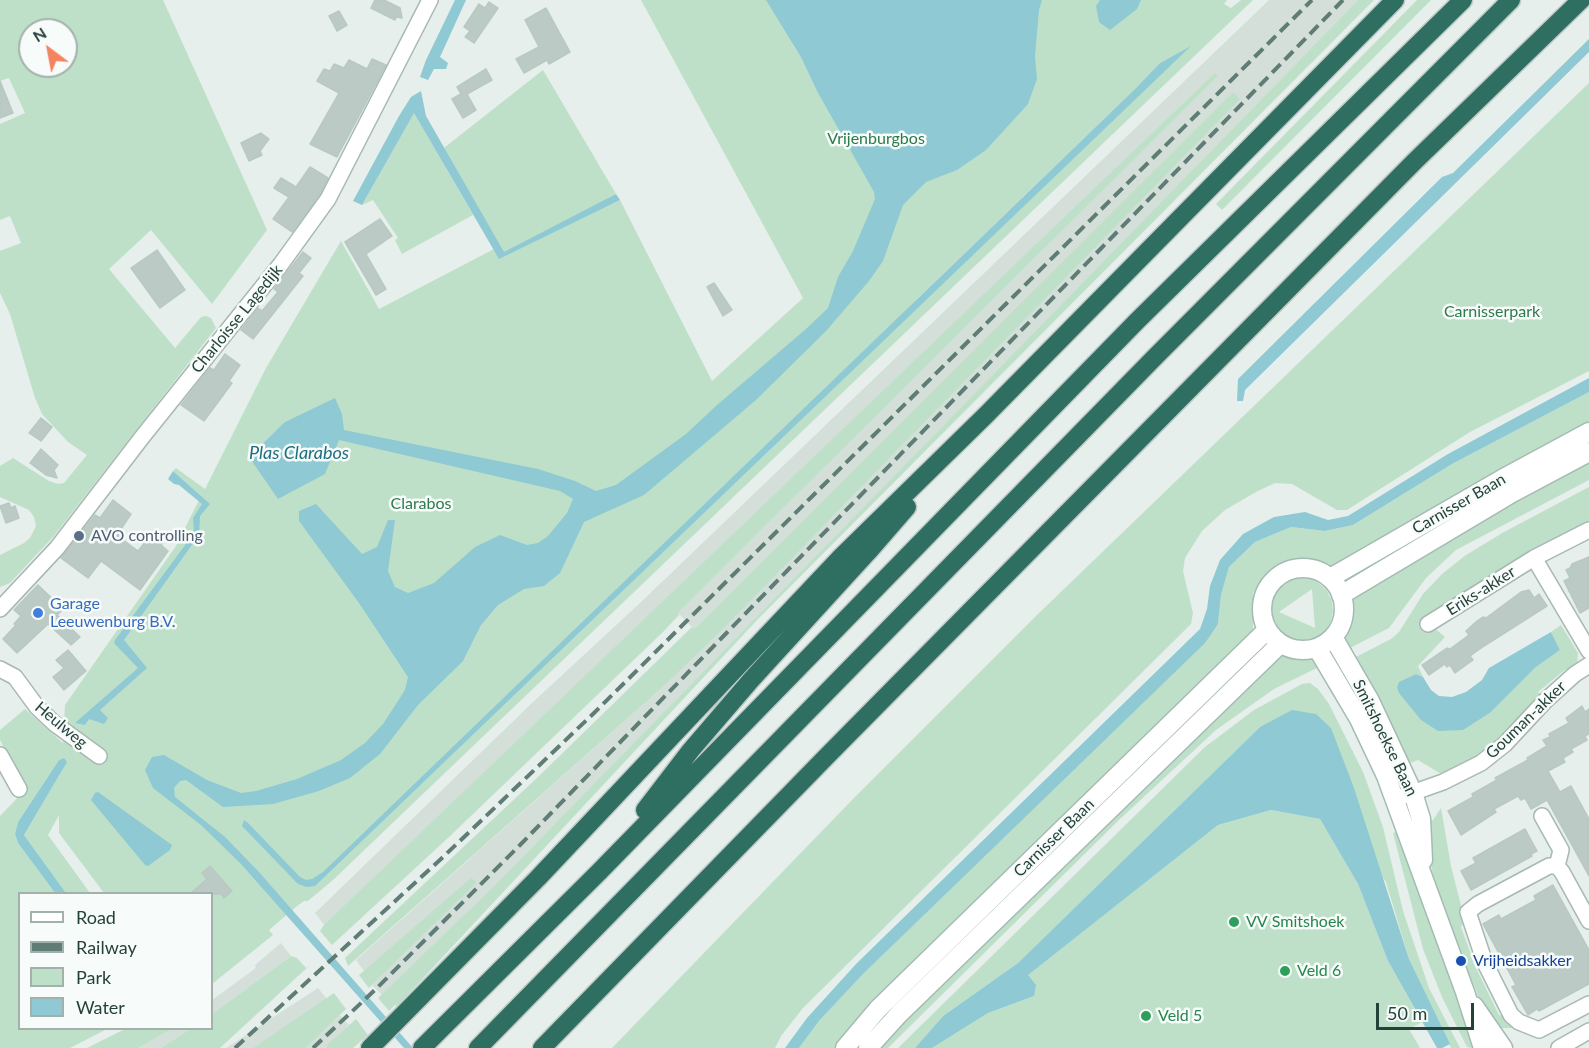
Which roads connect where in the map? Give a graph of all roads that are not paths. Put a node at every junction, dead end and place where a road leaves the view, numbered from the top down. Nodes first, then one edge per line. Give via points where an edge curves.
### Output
1 (430, 0) edge
2 (1395, 0) edge
3 (1462, 0) edge
4 (1581, 0) edge
5 (1509, 3) edge
6 (986, 415) junction
7 (1589, 432) edge
8 (1589, 452) edge
9 (1589, 530) edge
10 (1534, 558) junction
11 (1330, 578) junction
12 (1341, 595) junction
13 (0, 609) edge
14 (1428, 624) dead end
15 (1267, 630) junction
16 (1333, 637) junction
17 (1280, 644) junction
18 (1317, 648) junction
19 (1589, 651) edge
20 (1589, 665) edge
21 (0, 669) edge
22 (0, 755) edge
23 (99, 756) dead end
24 (19, 789) dead end
25 (1413, 793) junction
26 (1395, 800) junction
27 (1542, 816) dead end
28 (1557, 866) junction
29 (599, 872) junction
30 (1424, 880) junction
31 (1589, 921) edge
32 (1465, 993) junction
33 (1589, 1004) edge
34 (1589, 1031) edge
35 (373, 1046) edge
36 (422, 1048) edge
37 (478, 1048) edge
38 (542, 1048) edge
39 (845, 1048) edge
40 (868, 1048) edge
41 (1483, 1048) edge
42 (1503, 1048) edge
43 (1559, 1048) edge

1 - 13 street, Charloisse Lagedijk via 322,207 57,548
2 - 6 highway
3 - 29 highway via 1137,321
4 - 38 highway via 1415,161
5 - 37 highway via 1147,364
6 - 29 highway via 691,750
6 - 35 highway via 841,557 538,878
7 - 11 main road, Carnisser Baan
8 - 12 main road, Carnisser Baan
9 - 10 street, Eriks-akker
10 - 14 street, Eriks-akker
10 - 19 street, Eriks-akker
11 - 12 main road
11 - 15 main road via 1301,568 1272,581 1262,600
12 - 16 main road via 1343,617
15 - 17 main road
15 - 39 main road, Carnisser Baan via 887,1001
16 - 18 main road
16 - 25 main road, Smitshoekse Baan via 1370,701
17 - 18 main road via 1298,651
17 - 40 main road, Carnisser Baan
18 - 26 main road, Smitshoekse Baan via 1359,718
20 - 25 street, Gouman-akker via 1481,763
21 - 23 street, Heulweg via 15,677 55,724
22 - 24 street
25 - 26 street, Gouman-akker
25 - 30 main road, Smitshoekse Baan via 1421,819
26 - 30 main road, Smitshoekse Baan
27 - 28 street via 1561,850
28 - 31 street
28 - 33 street via 1549,866 1468,912 1485,963 1511,1015 1519,1022 1539,1030
29 - 36 highway
30 - 32 main road, Smitshoekse Baan
32 - 41 main road, Smitshoekse Baan
32 - 42 main road, Smitshoekse Baan
34 - 43 street

